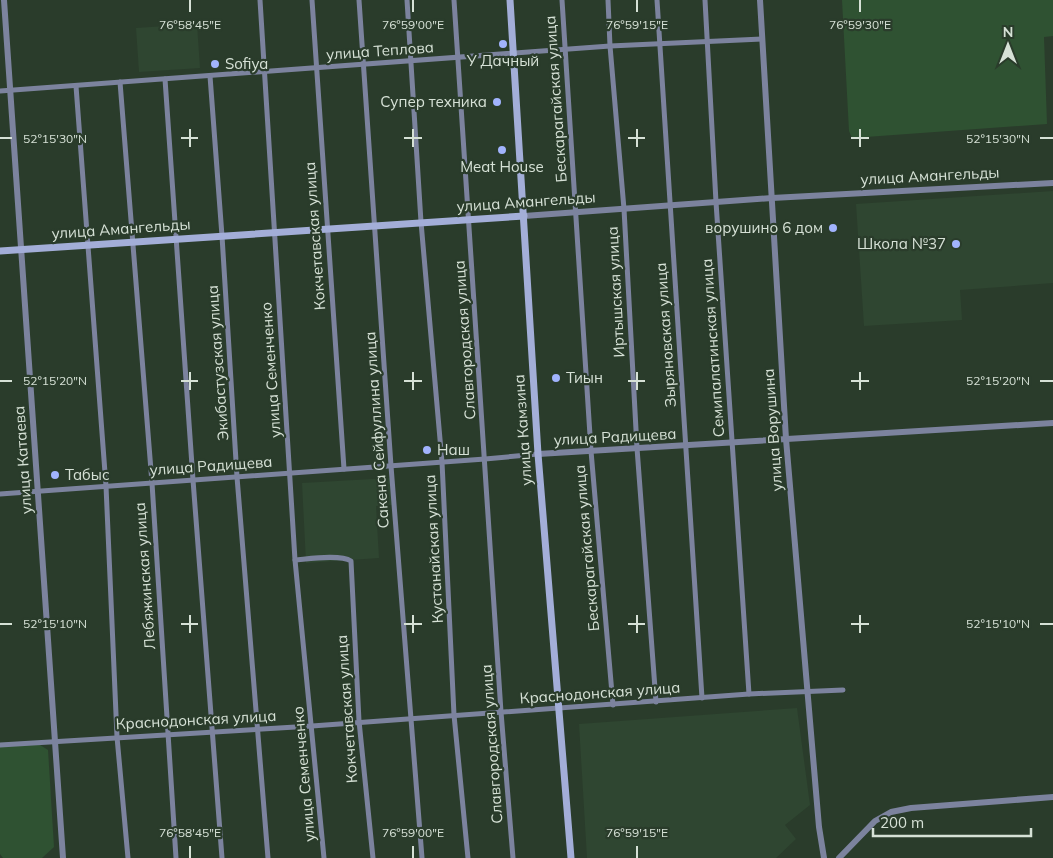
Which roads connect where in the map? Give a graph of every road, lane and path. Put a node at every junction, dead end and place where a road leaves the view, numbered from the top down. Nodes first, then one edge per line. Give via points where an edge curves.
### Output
1 (4, 0) edge
2 (260, 0) edge
3 (312, 0) edge
4 (359, 0) edge
5 (407, 0) edge
6 (454, 0) edge
7 (510, 0) edge
8 (562, 0) edge
9 (608, 0) edge
10 (657, 0) edge
11 (705, 0) edge
12 (760, 0) edge
13 (762, 39) junction
14 (707, 42) junction
15 (659, 44) junction
16 (610, 46) junction
17 (565, 49) junction
18 (513, 53) junction
19 (458, 57) junction
20 (411, 61) junction
21 (362, 64) junction
22 (316, 68) junction
23 (265, 72) junction
24 (210, 76) junction
25 (165, 79) junction
26 (120, 82) junction
27 (76, 86) junction
28 (0, 91) edge
29 (10, 91) junction
30 (1053, 183) edge
31 (772, 198) junction
32 (716, 202) junction
33 (670, 205) junction
34 (624, 209) junction
35 (576, 212) junction
36 (524, 216) junction
37 (469, 220) junction
38 (421, 222) junction
39 (375, 226) junction
40 (326, 229) junction
41 (275, 232) junction
42 (222, 236) junction
43 (177, 239) junction
44 (132, 242) junction
45 (87, 245) junction
46 (20, 249) junction
47 (0, 250) edge
48 (1053, 423) edge
49 (786, 439) junction
50 (732, 442) junction
51 (685, 445) junction
52 (637, 448) junction
53 (591, 451) junction
54 (538, 454) junction
55 (485, 459) junction
56 (442, 462) junction
57 (391, 466) junction
58 (344, 469) junction
59 (289, 473) junction
60 (237, 477) junction
61 (193, 480) junction
62 (152, 483) junction
63 (106, 486) junction
64 (38, 491) junction
65 (0, 494) edge
66 (295, 560) junction
67 (842, 690) dead end
68 (808, 692) junction
69 (749, 694) junction
70 (702, 698) junction
71 (656, 702) junction
72 (613, 705) junction
73 (558, 708) junction
74 (501, 712) junction
75 (454, 715) junction
76 (411, 718) junction
77 (359, 721) junction
78 (312, 726) junction
79 (258, 729) junction
80 (212, 732) junction
81 (167, 735) junction
82 (117, 737) junction
83 (54, 741) junction
84 (0, 745) edge
85 (1053, 797) edge
86 (64, 858) edge
87 (128, 858) edge
88 (176, 858) edge
89 (222, 858) edge
90 (268, 858) edge
91 (324, 858) edge
92 (373, 858) edge
93 (422, 858) edge
94 (468, 858) edge
95 (513, 858) edge
96 (571, 858) edge
97 (824, 858) edge
98 (839, 858) edge

1 - 29 street, улица Катаева
2 - 23 street, улица Семенченко
3 - 22 street, Кокчетавская улица
4 - 21 street, Сакена Сейфуллина улица
5 - 20 street, Кустанайская улица
6 - 19 street, Славгородская улица
7 - 18 main road, улица Камзина
8 - 17 street, Бескарагайская улица
9 - 16 street, Иртышская улица
10 - 15 street, Зыряновская улица
11 - 14 street, Семипалатинская улица
12 - 13 street, улица Ворушина
13 - 14 street, улица Теплова
13 - 31 street, улица Ворушина
14 - 15 street, улица Теплова
14 - 32 street, Семипалатинская улица
15 - 16 street, улица Теплова
15 - 33 street, Зыряновская улица
16 - 17 street, улица Теплова
16 - 34 street, Иртышская улица
17 - 18 street, улица Теплова
17 - 35 street, Бескарагайская улица
18 - 19 street, улица Теплова
18 - 36 main road, улица Камзина
19 - 20 street, улица Теплова
19 - 37 street, Славгородская улица
20 - 21 street, улица Теплова
20 - 38 street, Кустанайская улица
21 - 22 street, улица Теплова
21 - 39 street, Сакена Сейфуллина улица
22 - 23 street, улица Теплова
22 - 40 street, Кокчетавская улица
23 - 24 street, улица Теплова
23 - 41 street, улица Семенченко
24 - 25 street, улица Теплова
24 - 42 street, Экибастузская улица
25 - 26 street, улица Теплова
25 - 43 street
26 - 27 street, улица Теплова
26 - 44 street, Лебяжинская улица
27 - 29 street, улица Теплова
27 - 45 street
28 - 29 street, улица Теплова
29 - 46 street, улица Катаева
30 - 31 street, улица Амангельды
31 - 32 street, улица Амангельды
31 - 49 street, улица Ворушина
32 - 33 street, улица Амангельды
32 - 50 street, Семипалатинская улица
33 - 34 street, улица Амангельды
33 - 51 street, Зыряновская улица
34 - 35 street, улица Амангельды
34 - 52 street, Иртышская улица
35 - 36 street, улица Амангельды
35 - 53 street, Бескарагайская улица
36 - 37 main road, улица Амангельды
36 - 54 main road, улица Камзина
37 - 38 main road, улица Амангельды
37 - 55 street, Славгородская улица
38 - 39 main road, улица Амангельды
38 - 56 street, Кустанайская улица
39 - 40 main road, улица Амангельды
39 - 57 street, Сакена Сейфуллина улица
40 - 41 main road, улица Амангельды
40 - 58 street, Кокчетавская улица
41 - 42 main road, улица Амангельды
41 - 59 street, улица Семенченко
42 - 43 main road, улица Амангельды
42 - 60 street, Экибастузская улица
43 - 44 main road, улица Амангельды
43 - 61 street
44 - 45 main road, улица Амангельды
44 - 62 street, Лебяжинская улица
45 - 46 main road, улица Амангельды
45 - 63 street
46 - 47 main road, улица Амангельды
46 - 64 street, улица Катаева
48 - 49 street, улица Радищева
49 - 50 street, улица Радищева
49 - 68 street, улица Ворушина
50 - 51 street, улица Радищева
50 - 69 street, Семипалатинская улица
51 - 52 street, улица Радищева
51 - 70 street, Зыряновская улица
52 - 53 street, улица Радищева
52 - 71 street, Иртышская улица
53 - 54 street, улица Радищева
53 - 72 street, Бескарагайская улица
54 - 55 street, улица Радищева
54 - 73 main road, улица Камзина
55 - 56 street, улица Радищева
55 - 74 street, Славгородская улица
56 - 57 street, улица Радищева
56 - 75 street, Кустанайская улица
57 - 58 street, улица Радищева
57 - 76 street, Сакена Сейфуллина улица
58 - 59 street, улица Радищева
59 - 60 street, улица Радищева
59 - 66 street, улица Семенченко
60 - 61 street, улица Радищева
60 - 79 street, Экибастузская улица
61 - 62 street, улица Радищева
61 - 80 street
62 - 63 street, улица Радищева
62 - 81 street, Лебяжинская улица
63 - 64 street, улица Радищева
63 - 82 street
64 - 65 street, улица Радищева
64 - 83 street, улица Катаева
66 - 77 street, Кокчетавская улица via 350,561
66 - 78 street, улица Семенченко
67 - 68 street, Краснодонская улица
68 - 69 street, Краснодонская улица
68 - 97 street, улица Ворушина
69 - 70 street, Краснодонская улица
70 - 71 street, Краснодонская улица
71 - 72 street, Краснодонская улица
72 - 73 street, Краснодонская улица
73 - 74 street, Краснодонская улица
73 - 96 main road, улица Камзина
74 - 75 street, Краснодонская улица
74 - 95 street, Славгородская улица
75 - 76 street, Краснодонская улица
75 - 94 street, Кустанайская улица
76 - 77 street, Краснодонская улица
76 - 93 street, Сакена Сейфуллина улица
77 - 78 street, Краснодонская улица
77 - 92 street, Кокчетавская улица
78 - 79 street, Краснодонская улица
78 - 91 street, улица Семенченко
79 - 80 street, Краснодонская улица
79 - 90 street, Экибастузская улица
80 - 81 street, Краснодонская улица
80 - 89 street
81 - 82 street, Краснодонская улица
81 - 88 street, Лебяжинская улица
82 - 83 street, Краснодонская улица
82 - 87 street
83 - 84 street, Краснодонская улица
83 - 86 street, улица Катаева
85 - 98 street via 891,812 875,821

